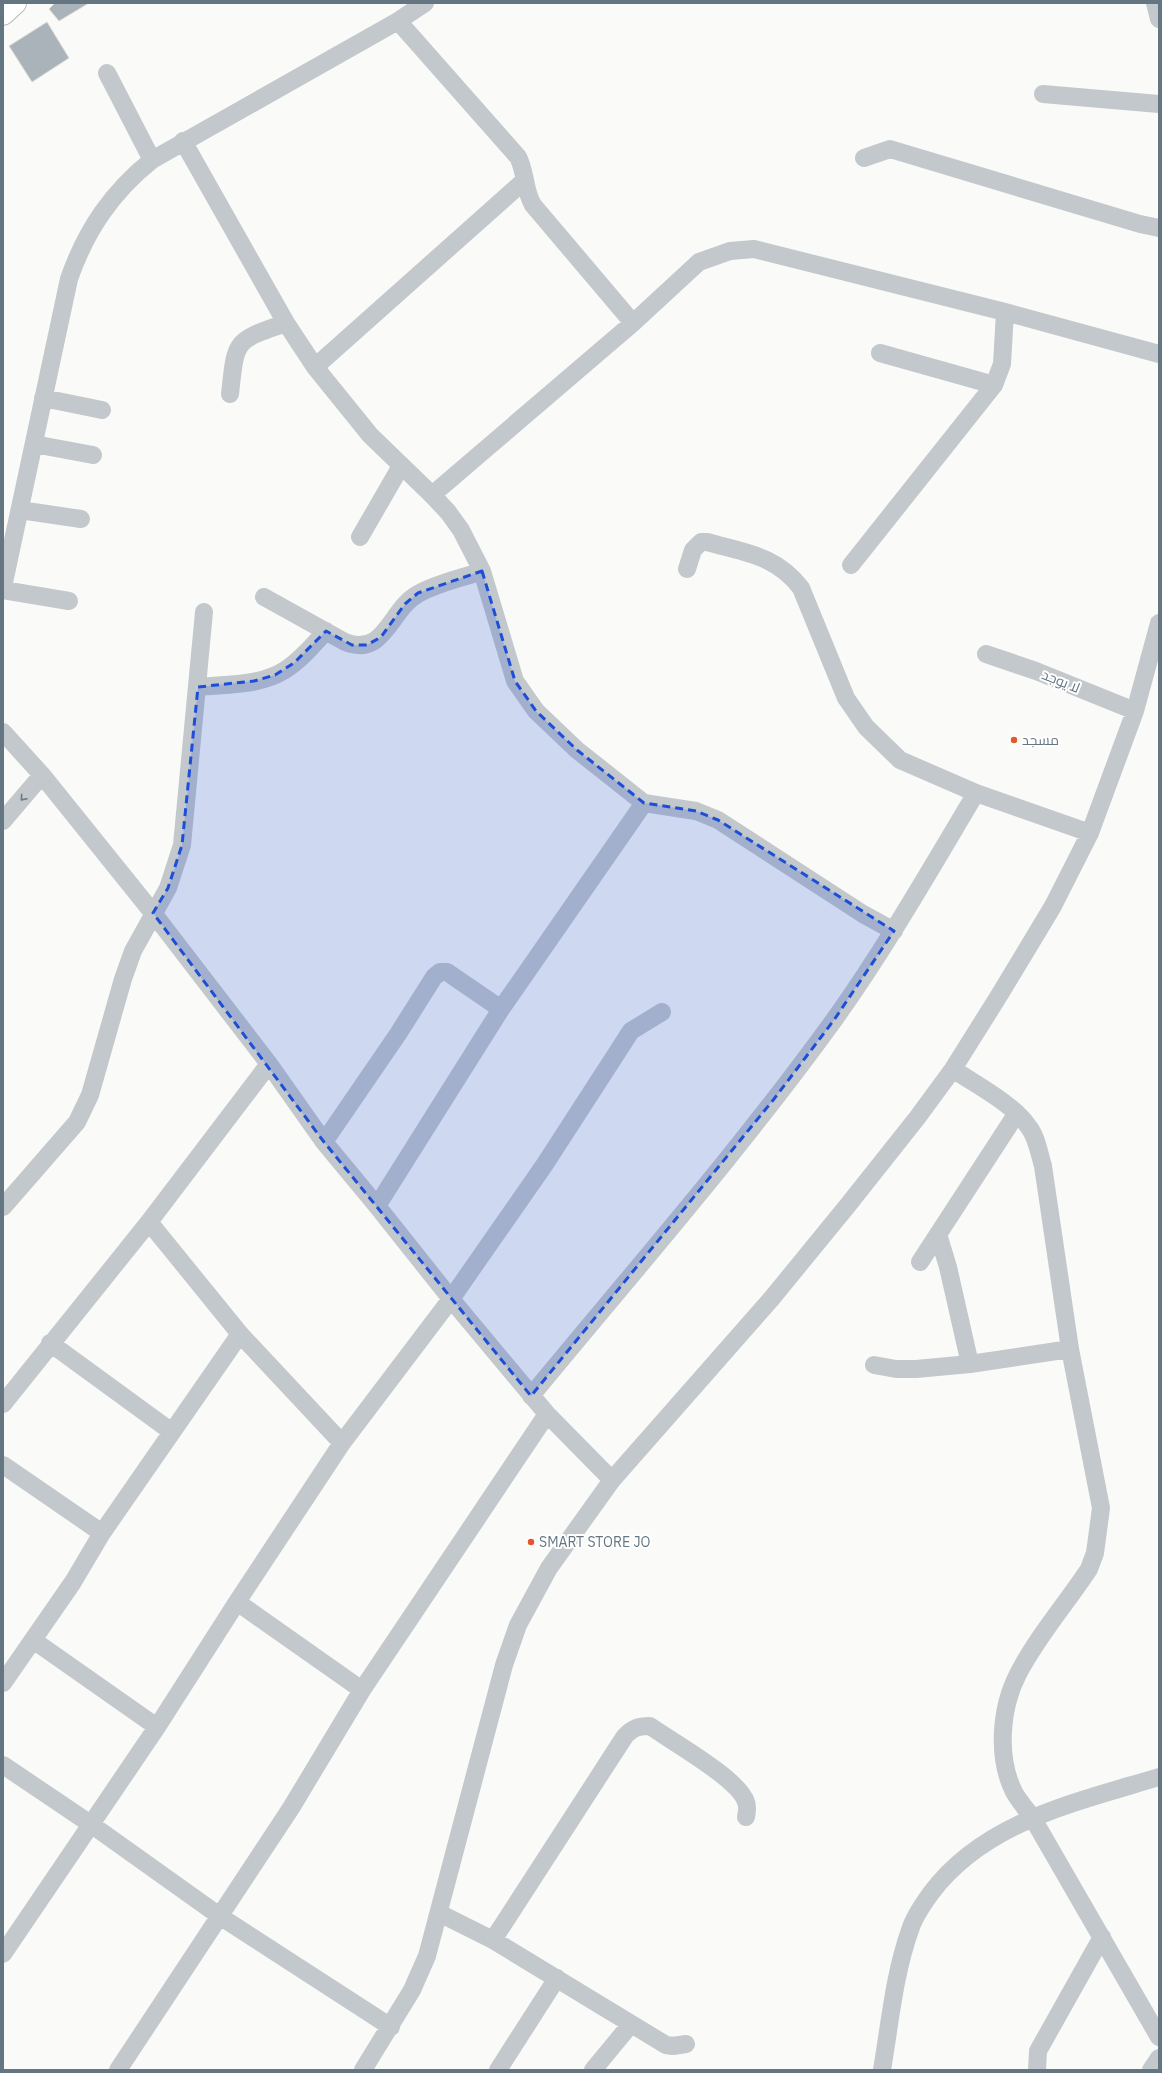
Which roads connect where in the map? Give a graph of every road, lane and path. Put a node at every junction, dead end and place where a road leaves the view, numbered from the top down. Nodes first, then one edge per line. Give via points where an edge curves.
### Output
1 (15, 3) edge
2 (425, 3) edge
3 (1155, 3) edge
4 (3, 14) edge
5 (1159, 19) edge
6 (398, 21) junction
7 (107, 73) dead end
8 (1043, 94) dead end
9 (1159, 104) edge
10 (183, 141) junction
11 (864, 158) dead end
12 (152, 160) junction
13 (525, 180) junction
14 (1159, 228) edge
15 (1005, 312) junction
16 (286, 323) junction
17 (632, 323) junction
18 (880, 353) dead end
19 (1159, 354) edge
20 (315, 367) junction
21 (994, 385) junction
22 (230, 394) dead end
23 (43, 398) junction
24 (102, 410) dead end
25 (34, 444) junction
26 (93, 455) dead end
27 (401, 466) junction
28 (432, 495) junction
29 (20, 510) junction
30 (81, 519) dead end
31 (360, 537) dead end
32 (851, 565) dead end
33 (687, 569) dead end
34 (482, 570) junction
35 (3, 587) edge
36 (3, 590) edge
37 (264, 597) dead end
38 (69, 601) dead end
39 (204, 612) dead end
40 (1159, 623) edge
41 (326, 631) junction
42 (986, 654) dead end
43 (198, 687) junction
44 (1135, 711) junction
45 (3, 732) edge
46 (42, 775) junction
47 (976, 793) junction
48 (644, 803) junction
49 (3, 821) edge
50 (1090, 833) junction
51 (153, 913) junction
52 (894, 931) junction
53 (501, 1009) junction
54 (662, 1012) dead end
55 (269, 1064) junction
56 (953, 1069) junction
57 (1017, 1113) junction
58 (324, 1142) junction
59 (5, 1201) edge
60 (378, 1206) junction
61 (149, 1222) junction
62 (938, 1234) junction
63 (920, 1262) dead end
64 (451, 1299) junction
65 (240, 1334) junction
66 (50, 1343) junction
67 (1070, 1348) junction
68 (970, 1364) junction
69 (874, 1365) dead end
70 (531, 1396) junction
71 (3, 1404) edge
72 (547, 1414) junction
73 (172, 1432) junction
74 (342, 1443) junction
75 (3, 1465) edge
76 (612, 1480) junction
77 (102, 1533) junction
78 (237, 1602) junction
79 (33, 1640) junction
80 (3, 1683) edge
81 (362, 1690) junction
82 (157, 1727) junction
83 (3, 1765) edge
84 (1159, 1777) edge
85 (746, 1817) dead end
86 (1032, 1817) junction
87 (92, 1825) junction
88 (439, 1913) junction
89 (220, 1917) junction
90 (1102, 1937) junction
91 (493, 1940) junction
92 (3, 1954) edge
93 (557, 1978) junction
94 (631, 2024) junction
95 (391, 2027) junction
96 (1159, 2037) edge
97 (686, 2044) dead end
98 (1159, 2058) edge
99 (118, 2070) edge
100 (363, 2070) edge
101 (498, 2070) edge
102 (593, 2070) edge
103 (882, 2070) edge
104 (1037, 2070) edge
105 (1151, 2070) edge

1 - 4 main road
2 - 6 street
3 - 5 street
6 - 10 street
6 - 13 street via 518,156
7 - 12 street
8 - 9 street
10 - 12 street
10 - 16 street
11 - 14 street via 890,149
12 - 23 street via 116,193 98,218 77,256 69,279
13 - 17 street via 528,197 533,205
13 - 20 street
15 - 17 street via 754,249 730,252 700,262
15 - 19 street
15 - 21 street via 1002,364
16 - 20 street
16 - 22 street via 243,341 234,356
17 - 28 street
18 - 21 street
20 - 27 street via 365,429
21 - 32 street
23 - 24 street
23 - 25 street
25 - 26 street
25 - 29 street
27 - 28 street
27 - 31 street
28 - 34 street via 460,530
29 - 30 street
29 - 35 street
33 - 47 street via 696,545 707,542 763,558 791,574 801,588 846,698 866,727 900,760
34 - 41 street via 418,593 405,604 381,637 367,645 352,645
34 - 48 street via 515,681 536,710 576,750
36 - 38 street
37 - 41 street
39 - 43 street
40 - 44 street
41 - 43 street via 294,663 275,675 254,681
42 - 44 street, لا يوجد
43 - 51 street via 182,845 168,888
44 - 50 street
45 - 46 street
46 -> 49 street
46 - 51 street
47 - 50 street
47 - 52 street
48 - 52 street via 696,811 718,820 863,914
48 - 53 street
50 - 56 street via 1053,906
51 - 55 street
51 - 59 street via 133,951 123,979 90,1095 83,1111 77,1122
52 - 70 street via 834,1020 774,1099
53 - 58 street via 447,972 440,972 434,977
53 - 60 street
54 - 64 street via 631,1031 546,1164
55 - 58 street
55 - 61 street
56 - 57 street
56 - 76 street via 917,1118 772,1298
57 - 62 street
57 - 67 street via 1032,1134 1043,1166
58 - 60 street
60 - 64 street
61 - 65 street
61 - 66 street
62 - 63 street
62 - 68 street
64 - 70 street
64 - 74 street
65 - 73 street
65 - 74 street
66 - 71 street
66 - 73 street
67 - 68 street
67 - 86 street via 1101,1508 1095,1553 1089,1569 1017,1675 1010,1697 1003,1744 1006,1764 1015,1794
68 - 69 street via 905,1370
70 - 72 street
72 - 76 street
72 - 81 street
73 - 77 street
74 - 78 street
75 - 77 street
76 - 88 street via 549,1568 518,1626 504,1665
77 - 79 street via 73,1582
78 - 81 street
78 - 82 street
79 - 80 street
79 - 82 street
81 - 89 street via 291,1808
82 - 87 street
83 - 87 street
84 - 86 street
85 - 91 street via 747,1802 728,1779 650,1726 635,1728 624,1736
86 - 90 street
86 - 103 street via 961,1859 942,1878 924,1902 910,1929 900,1964
87 - 89 street
87 - 92 street
88 - 91 street
88 - 95 street via 427,1956
89 - 95 street
89 - 99 street
90 - 96 street
90 - 104 street via 1038,2051
91 - 93 street
93 - 94 street
93 - 101 street
94 - 97 street via 666,2045
94 - 102 street
95 - 100 street
98 - 105 street

